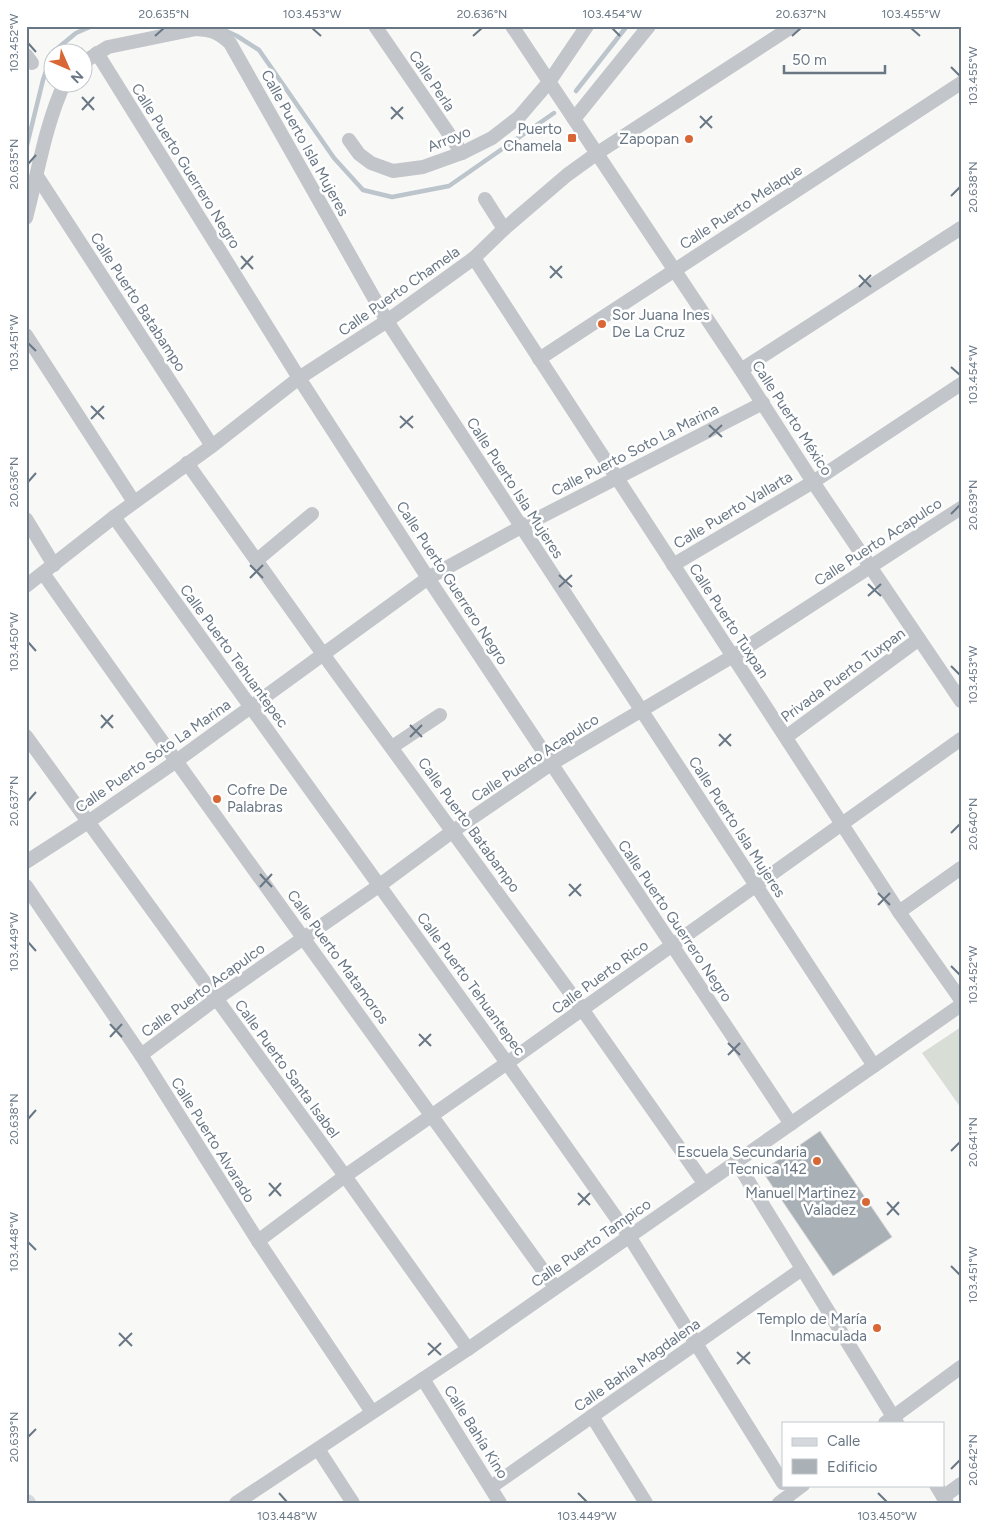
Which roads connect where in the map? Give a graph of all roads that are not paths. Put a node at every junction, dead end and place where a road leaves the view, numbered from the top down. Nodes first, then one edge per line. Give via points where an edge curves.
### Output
1 (376, 26) edge
2 (512, 26) edge
3 (587, 26) edge
4 (649, 26) edge
5 (793, 26) edge
6 (96, 53) junction
7 (92, 56) edge
8 (549, 82) junction
9 (961, 83) edge
10 (61, 92) edge
11 (574, 119) junction
12 (349, 140) dead end
13 (462, 153) junction
14 (596, 154) junction
15 (37, 176) junction
16 (485, 199) dead end
17 (26, 218) edge
18 (961, 228) edge
19 (504, 229) junction
20 (474, 258) junction
21 (675, 270) junction
22 (386, 321) junction
23 (26, 335) edge
24 (539, 359) junction
25 (741, 370) junction
26 (299, 378) junction
27 (961, 384) edge
28 (763, 403) junction
29 (212, 446) junction
30 (187, 463) junction
31 (617, 478) junction
32 (813, 482) junction
33 (134, 502) junction
34 (961, 508) edge
35 (312, 514) dead end
36 (114, 517) junction
37 (26, 519) edge
38 (521, 527) junction
39 (257, 560) junction
40 (672, 565) junction
41 (870, 566) junction
42 (48, 569) junction
43 (428, 578) junction
44 (26, 586) edge
45 (919, 639) junction
46 (323, 654) junction
47 (733, 656) junction
48 (959, 695) edge
49 (250, 707) junction
50 (642, 710) junction
51 (440, 715) dead end
52 (26, 736) edge
53 (786, 737) junction
54 (961, 739) edge
55 (392, 747) junction
56 (175, 762) junction
57 (551, 764) junction
58 (88, 822) junction
59 (843, 823) junction
60 (453, 831) junction
61 (26, 862) edge
62 (961, 868) edge
63 (380, 885) junction
64 (26, 886) edge
65 (755, 886) junction
66 (900, 912) junction
67 (304, 938) junction
68 (671, 945) junction
69 (216, 999) junction
70 (961, 1000) edge
71 (961, 1005) edge
72 (582, 1009) junction
73 (141, 1055) junction
74 (507, 1063) junction
75 (874, 1066) junction
76 (432, 1116) junction
77 (791, 1124) junction
78 (736, 1161) junction
79 (345, 1176) junction
80 (704, 1183) junction
81 (629, 1236) junction
82 (258, 1241) junction
83 (802, 1268) junction
84 (555, 1287) junction
85 (696, 1343) junction
86 (468, 1349) junction
87 (961, 1367) edge
88 (423, 1379) junction
89 (372, 1412) junction
90 (592, 1416) junction
91 (892, 1421) edge
92 (318, 1449) junction
93 (782, 1480) edge
94 (961, 1484) edge
95 (801, 1486) edge
96 (491, 1487) junction
97 (789, 1491) edge
98 (942, 1495) edge
99 (236, 1503) edge
100 (353, 1503) edge
101 (500, 1503) edge
102 (646, 1503) edge
103 (779, 1503) edge

1 - 13 street, Calle Perla
2 - 8 street, Calle Puerto México
3 - 8 street, Arroyo
4 - 11 street
5 - 14 street, Calle Puerto Chamela
6 - 7 street
6 - 22 street, Calle Puerto Isla Mujeres via 108,47 196,29 220,34 230,42
6 - 26 street, Calle Puerto Guerrero Negro
8 - 11 street, Calle Puerto México
8 - 13 street, Arroyo via 519,117 492,138
9 - 21 street, Calle Puerto Melaque
10 - 15 street
11 - 14 street, Calle Puerto México
12 - 13 street, Arroyo via 371,163 393,170 423,167
14 - 19 street, Calle Puerto Chamela
14 - 21 street, Calle Puerto México
15 - 17 street
15 - 29 street, Calle Puerto Batabampo
16 - 19 street
18 - 25 street
19 - 20 street, Calle Puerto Chamela
20 - 22 street, Calle Puerto Chamela
20 - 24 street, Calle Puerto Tuxpan
21 - 24 street, Calle Puerto Melaque
21 - 25 street, Calle Puerto México
22 - 26 street, Calle Puerto Chamela
22 - 38 street, Calle Puerto Isla Mujeres
23 - 33 street
24 - 31 street, Calle Puerto Tuxpan
25 - 28 street, Calle Puerto México
26 - 29 street, Calle Puerto Chamela
26 - 43 street, Calle Puerto Guerrero Negro
27 - 32 street, Calle Puerto Vallarta
28 - 31 street, Calle Puerto Soto La Marina
28 - 32 street, Calle Puerto México
29 - 30 street, Calle Puerto Chamela
30 - 33 street, Calle Puerto Chamela
30 - 39 street, Calle Puerto Batabampo
31 - 38 street, Calle Puerto Soto La Marina
31 - 40 street, Calle Puerto Tuxpan
32 - 40 street, Calle Puerto Vallarta
32 - 41 street, Calle Puerto México
33 - 36 street, Calle Puerto Chamela
34 - 41 street, Calle Puerto Acapulco
35 - 39 street
36 - 42 street, Calle Puerto Chamela
36 - 49 street, Calle Puerto Tehuantepec
37 - 42 street, Calle Puerto Matamoros
38 - 43 street, Calle Puerto Soto La Marina
38 - 50 street, Calle Puerto Isla Mujeres
39 - 46 street, Calle Puerto Batabampo
40 - 47 street, Calle Puerto Tuxpan
41 - 45 street, Calle Puerto México
41 - 47 street, Calle Puerto Acapulco
42 - 44 street, Calle Puerto Chamela
42 - 56 street, Calle Puerto Matamoros
43 - 46 street, Calle Puerto Soto La Marina
43 - 57 street, Calle Puerto Guerrero Negro
45 - 48 street, Calle Puerto México
45 - 53 street, Privada Puerto Tuxpan
46 - 49 street, Calle Puerto Soto La Marina
46 - 55 street, Calle Puerto Batabampo
47 - 50 street, Calle Puerto Acapulco
47 - 53 street, Calle Puerto Tuxpan
49 - 56 street, Calle Puerto Soto La Marina
49 - 63 street, Calle Puerto Tehuantepec
50 - 57 street, Calle Puerto Acapulco
50 - 65 street, Calle Puerto Isla Mujeres
51 - 55 street
52 - 58 street, Calle Puerto Santa Isabel
53 - 59 street, Calle Puerto Tuxpan
54 - 59 street, Calle Puerto Rico
55 - 60 street, Calle Puerto Batabampo
56 - 58 street, Calle Puerto Soto La Marina
56 - 67 street, Calle Puerto Matamoros
57 - 60 street, Calle Puerto Acapulco
57 - 68 street, Calle Puerto Guerrero Negro
58 - 61 street, Calle Puerto Soto La Marina
58 - 69 street, Calle Puerto Santa Isabel
59 - 65 street, Calle Puerto Rico
59 - 66 street, Calle Puerto Tuxpan
60 - 63 street, Calle Puerto Acapulco
60 - 72 street, Calle Puerto Batabampo
62 - 66 street
63 - 67 street, Calle Puerto Acapulco
63 - 74 street, Calle Puerto Tehuantepec
64 - 73 street, Calle Puerto Alvarado
65 - 68 street, Calle Puerto Rico
65 - 75 street, Calle Puerto Isla Mujeres
66 - 70 street, Calle Puerto Tuxpan
67 - 69 street, Calle Puerto Acapulco
67 - 76 street, Calle Puerto Matamoros
68 - 72 street, Calle Puerto Rico
68 - 77 street, Calle Puerto Guerrero Negro
69 - 73 street, Calle Puerto Acapulco
69 - 79 street, Calle Puerto Santa Isabel
71 - 75 street, Calle Puerto Tampico
72 - 74 street, Calle Puerto Rico
72 - 80 street, Calle Puerto Batabampo
73 - 82 street, Calle Puerto Alvarado
74 - 76 street, Calle Puerto Rico
74 - 81 street, Calle Puerto Tehuantepec
75 - 77 street, Calle Puerto Tampico
76 - 79 street, Calle Puerto Rico
76 - 84 street, Calle Puerto Matamoros
77 - 78 street, Calle Puerto Tampico
78 - 80 street, Calle Puerto Tampico
78 - 83 street
79 - 82 street, Calle Puerto Rico
79 - 86 street, Calle Puerto Santa Isabel
80 - 81 street, Calle Puerto Tampico
81 - 84 street, Calle Puerto Tampico
81 - 85 street, Calle Puerto Tehuantepec
82 - 89 street, Calle Puerto Alvarado
83 - 85 street, Calle Bahía Magdalena
83 - 91 street
84 - 86 street, Calle Puerto Tampico
85 - 90 street, Calle Bahía Magdalena
85 - 93 street, Calle Puerto Tehuantepec
86 - 88 street, Calle Puerto Tampico
87 - 91 street
88 - 89 street, Calle Puerto Tampico
88 - 96 street, Calle Bahía Kino
89 - 92 street, Calle Puerto Tampico
90 - 96 street, Calle Bahía Magdalena
90 - 102 street
92 - 99 street, Calle Puerto Tampico
92 - 100 street
94 - 98 street
95 - 97 street
96 - 101 street, Calle Bahía Kino
97 - 103 street

